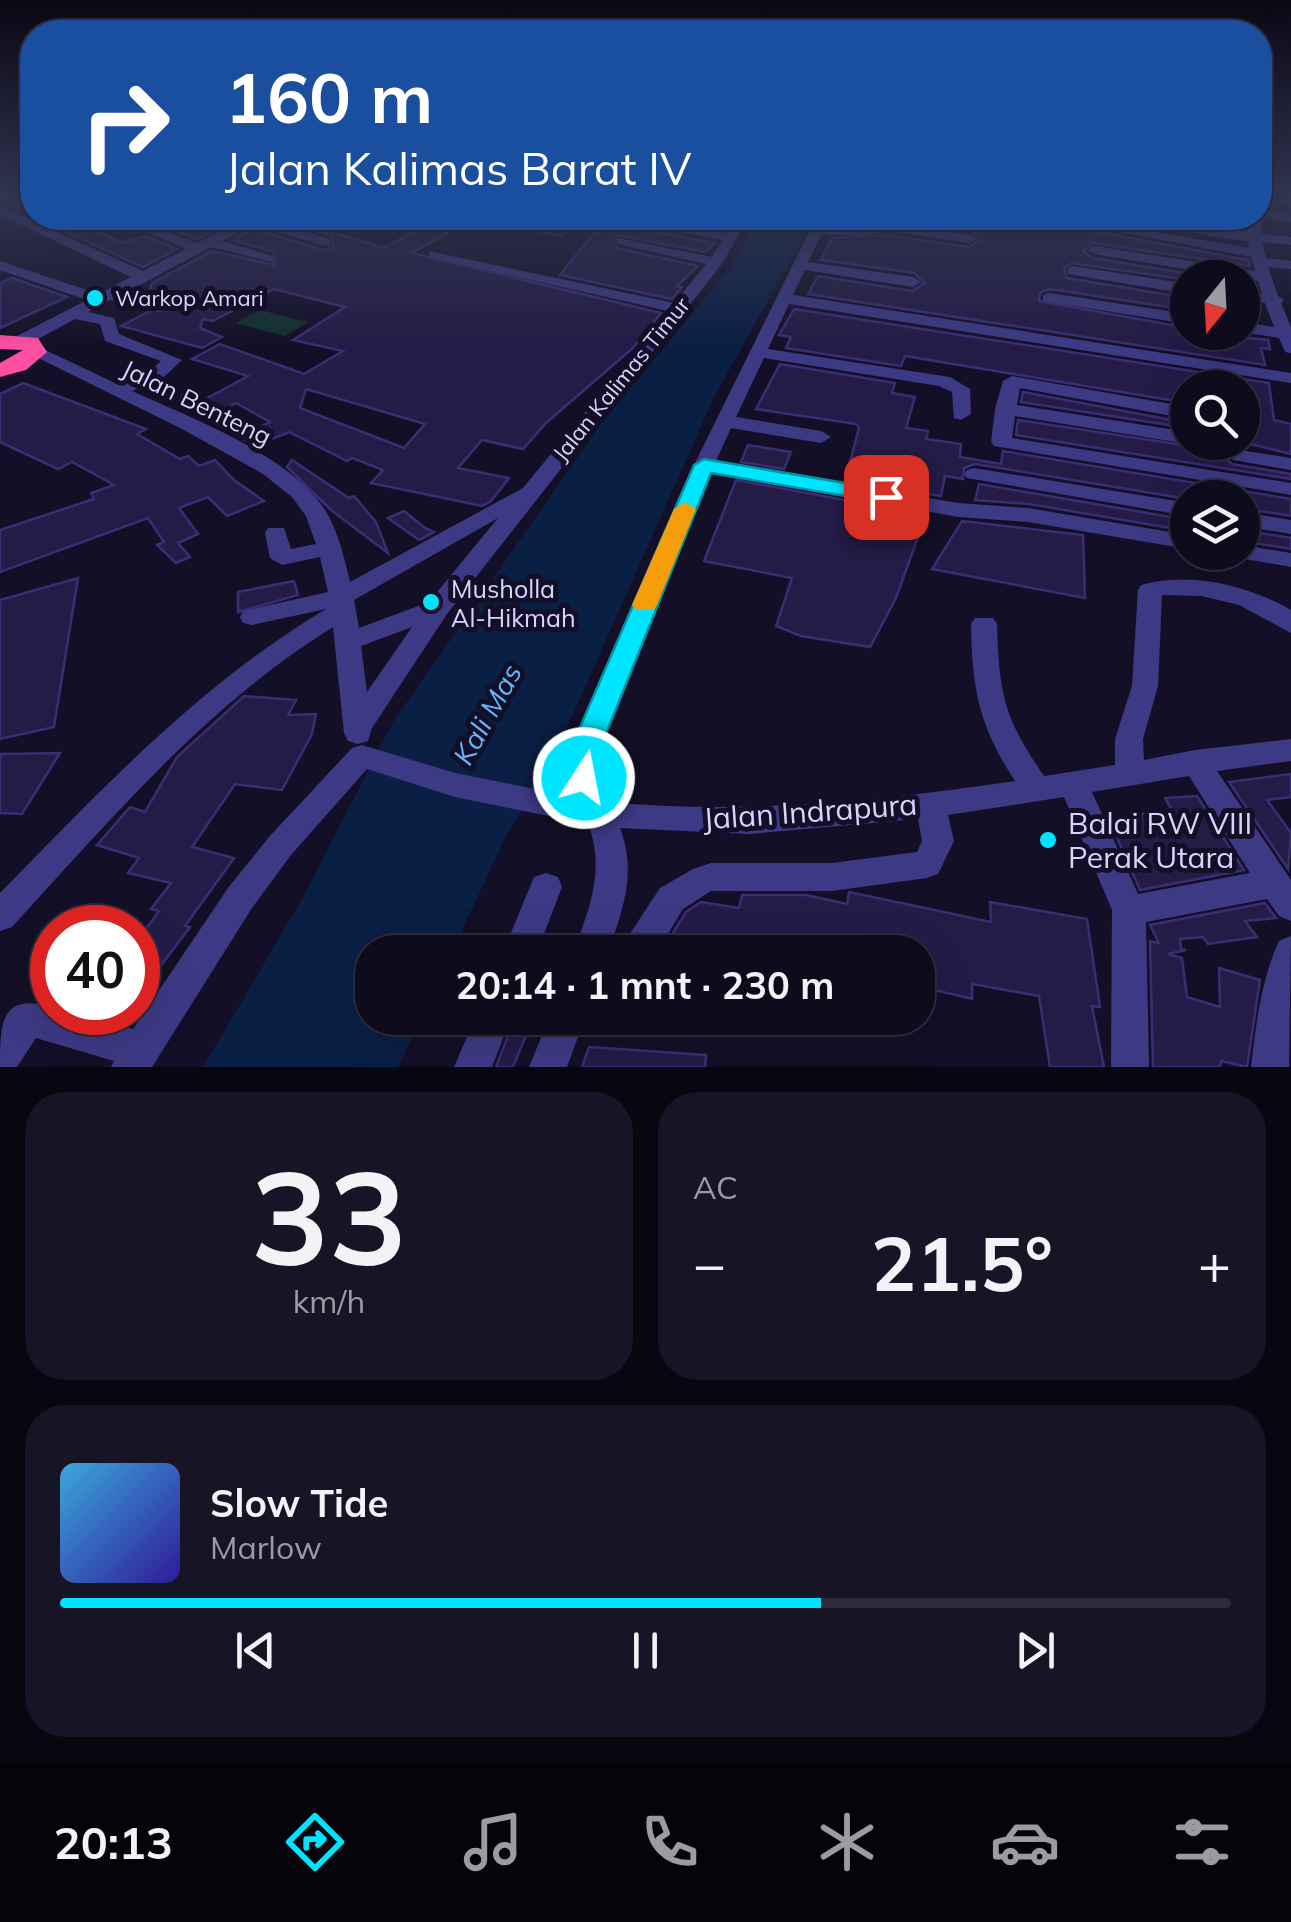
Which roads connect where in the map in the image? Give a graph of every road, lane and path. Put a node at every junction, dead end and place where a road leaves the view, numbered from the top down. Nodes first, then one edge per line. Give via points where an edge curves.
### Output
1 (78, 248) edge
2 (194, 248) edge
3 (219, 248) edge
4 (653, 248) edge
5 (725, 248) edge
6 (808, 248) edge
7 (1141, 248) edge
8 (1257, 248) edge
9 (1094, 250) dead end
10 (434, 254) dead end
11 (268, 258) dead end
12 (716, 262) junction
13 (800, 264) junction
14 (0, 265) edge
15 (1291, 265) edge
16 (1074, 272) dead end
17 (140, 276) junction
18 (913, 282) dead end
19 (1170, 286) edge
20 (1291, 290) edge
21 (104, 297) junction
22 (782, 298) junction
23 (1049, 298) dead end
24 (1276, 300) edge
25 (154, 305) dead end
26 (679, 309) junction
27 (72, 314) junction
28 (1170, 316) edge
29 (19, 345) edge
30 (757, 352) junction
31 (0, 370) edge
32 (1291, 378) edge
33 (1260, 387) edge
34 (117, 391) junction
35 (1291, 391) edge
36 (1004, 409) junction
37 (1170, 410) edge
38 (962, 414) dead end
39 (724, 421) junction
40 (1170, 435) edge
41 (821, 437) dead end
42 (1260, 459) edge
43 (1291, 464) edge
44 (704, 465) junction
45 (974, 474) dead end
46 (1291, 488) edge
47 (532, 490) junction
48 (1170, 507) edge
49 (1260, 522) edge
50 (1291, 527) edge
51 (276, 533) dead end
52 (1170, 539) edge
53 (327, 549) junction
54 (1260, 555) edge
55 (1291, 560) edge
56 (340, 604) junction
57 (438, 608) junction
58 (252, 616) dead end
59 (984, 624) dead end
60 (1291, 626) edge
61 (346, 642) junction
62 (364, 748) junction
63 (1291, 750) edge
64 (1196, 761) junction
65 (1130, 772) junction
66 (1074, 782) junction
67 (1035, 786) junction
68 (930, 803) junction
69 (595, 812) junction
70 (546, 888) dead end
71 (1282, 894) edge
72 (1130, 910) junction
73 (0, 916) edge
74 (527, 935) edge
75 (598, 935) edge
76 (646, 935) edge
77 (1291, 952) edge
78 (486, 1035) edge
79 (560, 1035) edge
80 (135, 1058) edge
81 (0, 1059) edge
82 (473, 1067) edge
83 (548, 1067) edge
84 (1130, 1067) edge
85 (1270, 1067) edge

1 - 17 street
2 - 17 street
3 - 11 street
4 - 12 street
5 - 12 street, Jalan Kalimas Timur
6 - 13 street
7 - 24 street
8 - 24 street
9 - 24 street
10 - 26 street
12 - 26 street, Jalan Kalimas Timur
13 - 18 street
13 - 22 street
14 - 21 street
15 - 24 street
16 - 19 street
17 - 21 street
20 - 24 street
21 - 25 street
21 - 27 street
22 - 30 street
22 - 32 street
23 - 28 street
26 - 47 street, Jalan Kalimas Timur
27 - 29 street
27 - 34 street via 110,318 111,337 174,360
29 - 31 highway via 18,365
29 - 34 street, Jalan Benteng
30 - 38 street via 944,381 961,389
30 - 39 street
33 - 35 street
34 - 53 street, Jalan Benteng via 270,469 311,505
36 - 37 street via 1014,381
36 - 40 street
36 - 46 street via 1000,442
39 - 41 street
39 - 44 street
42 - 43 street
44 - 52 street
44 - 69 street via 588,741 584,778
45 - 48 street
47 - 56 street, Jalan Kalimas Timur
47 - 57 street, Jalan Kalimas Timur
49 - 50 street
51 - 53 street via 282,558
53 - 56 street, Jalan Benteng
54 - 55 street
56 - 58 street
56 - 61 street, Jalan Benteng
56 - 73 street, Jalan Kalimas Timur via 179,730
57 - 61 street
57 - 62 street, Jalan Kalimas Timur
59 - 67 street via 995,727
60 - 65 street via 1254,600 1174,584 1150,590 1145,686 1129,739
61 - 62 street, Jalan Benteng
62 - 69 street, Jalan Indrapura via 532,802
62 - 80 street via 250,885
63 - 64 street, Jalan Indrapura
64 - 65 street, Jalan Indrapura
64 - 71 street
65 - 66 street, Jalan Indrapura
66 - 67 street, Jalan Indrapura
66 - 72 street
67 - 68 street, Jalan Indrapura
68 - 69 street, Jalan Indrapura via 750,821
68 - 76 street via 938,840 927,864 832,877 711,877 670,895
69 - 75 street via 612,846 610,898
70 - 74 street
71 - 72 street
72 - 84 street
77 - 85 street
78 - 82 street
79 - 83 street
80 - 81 street via 28,1018

